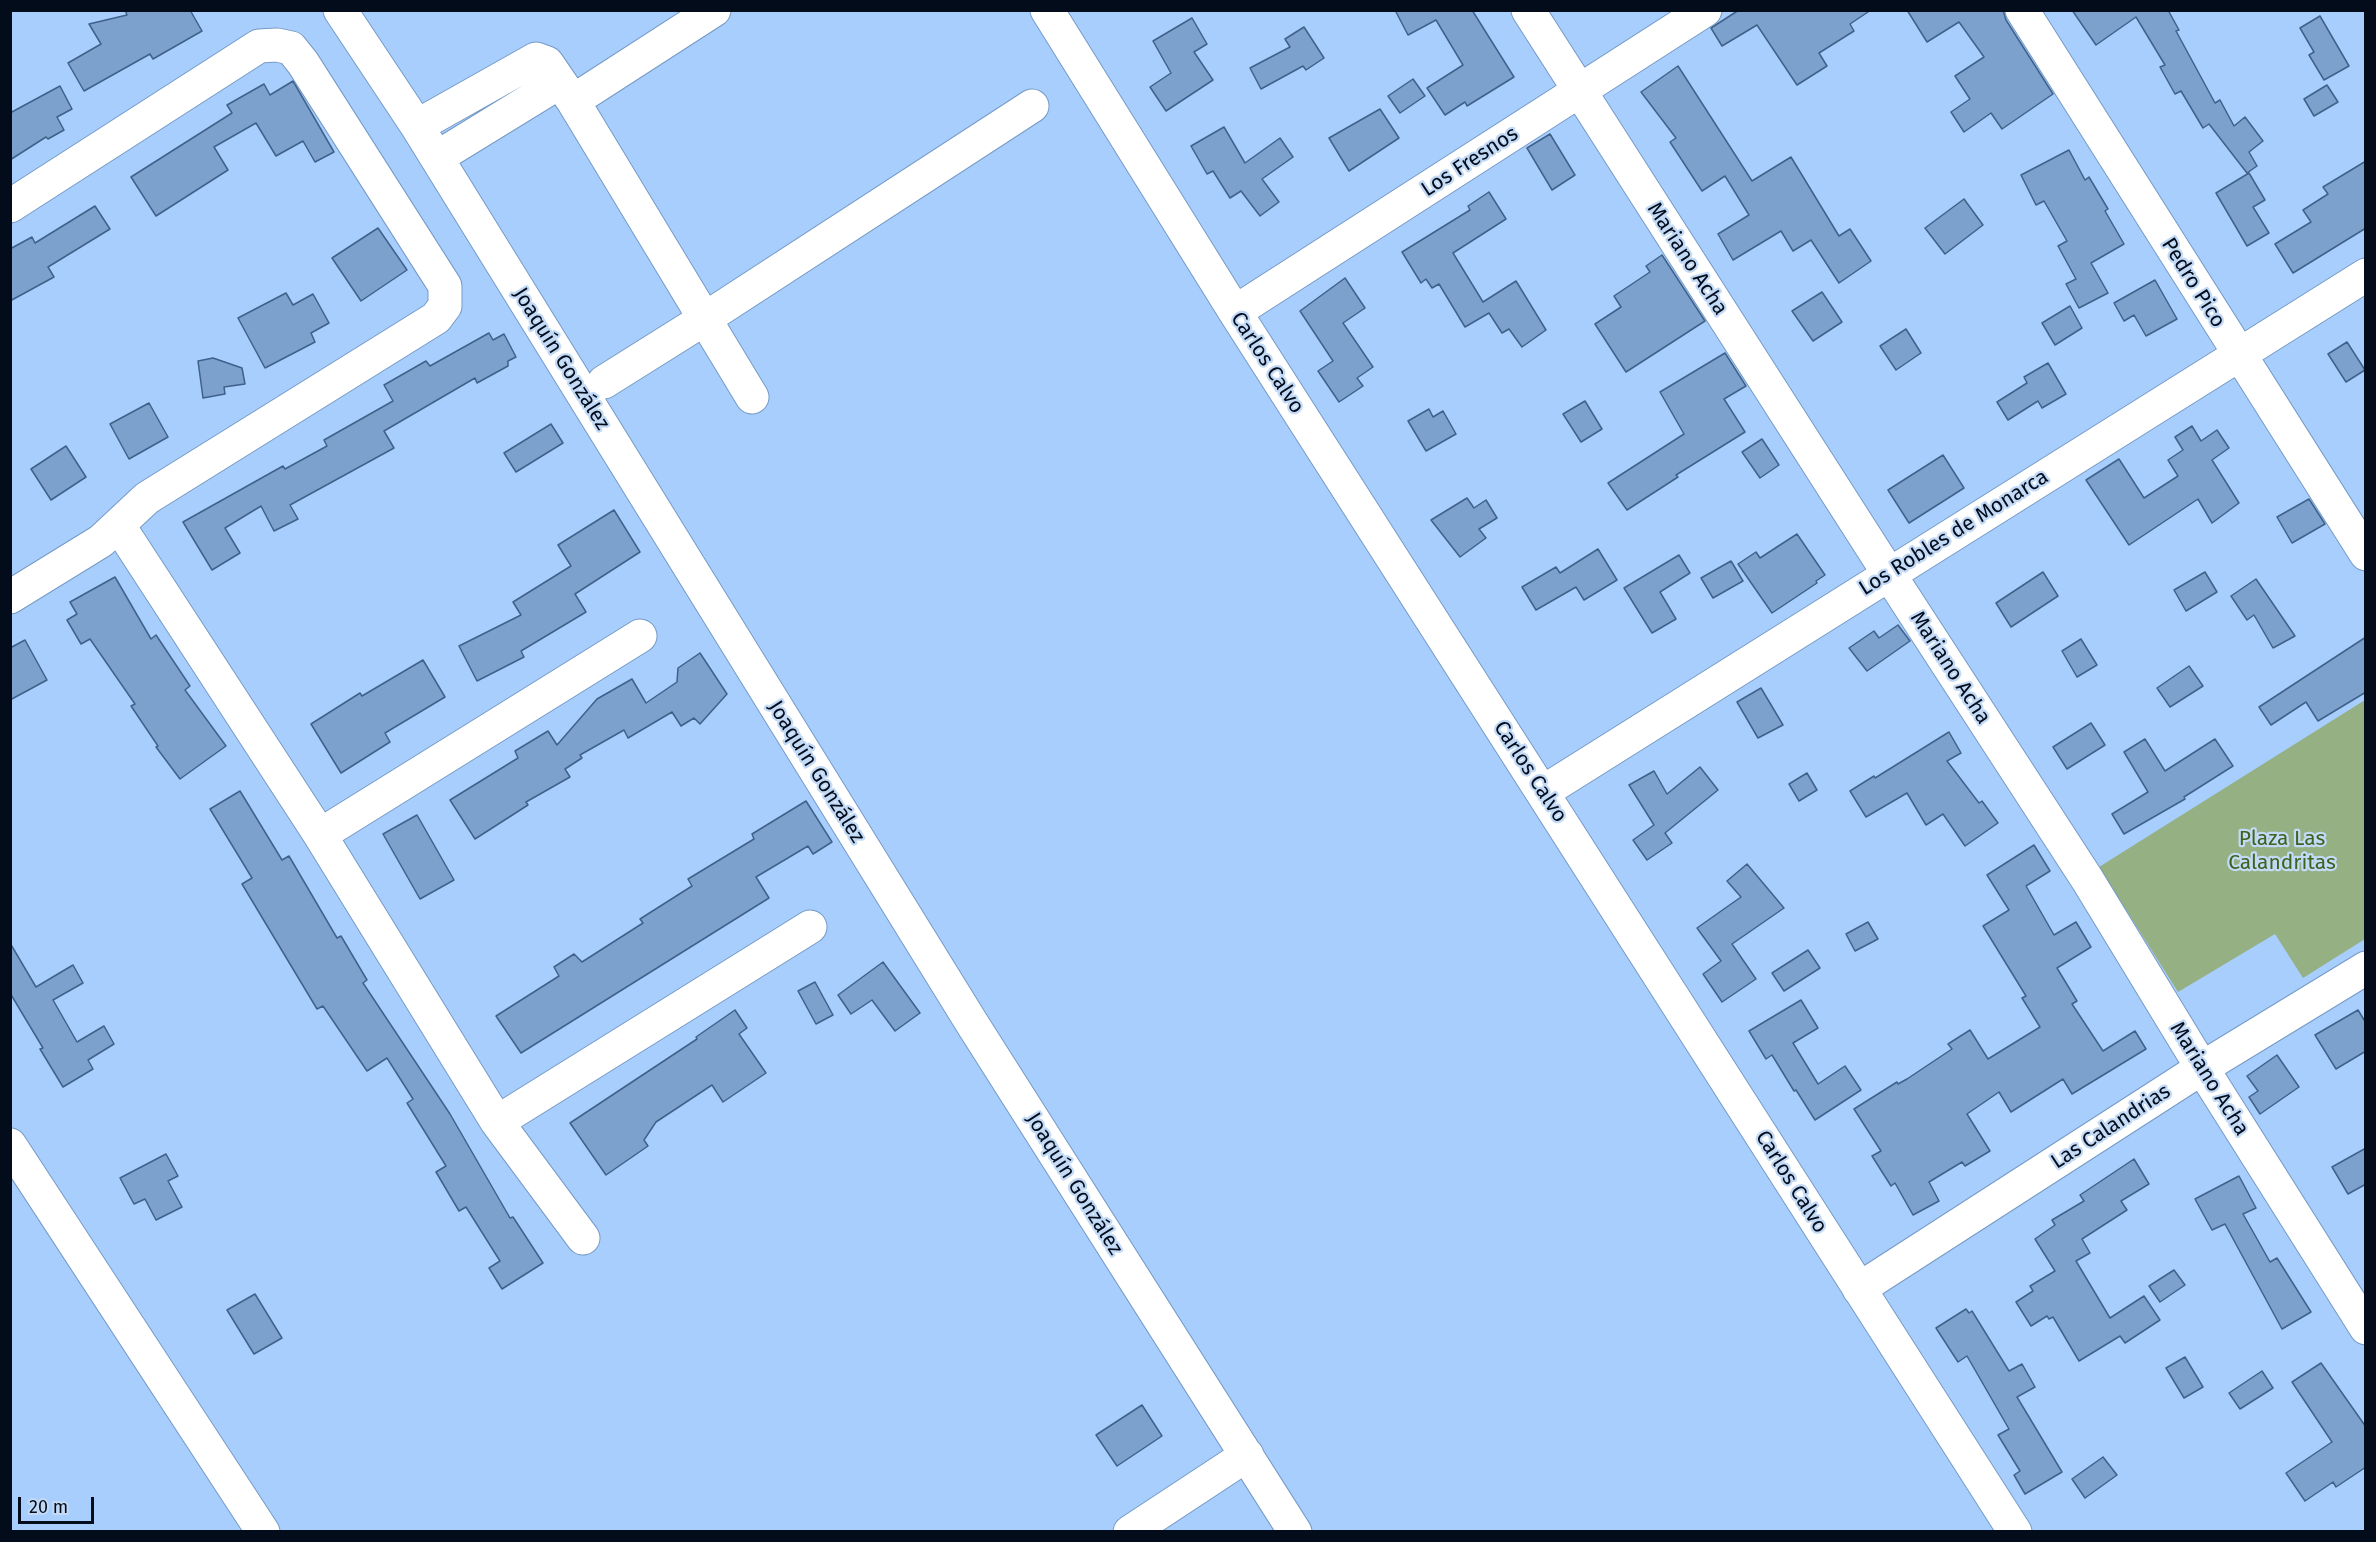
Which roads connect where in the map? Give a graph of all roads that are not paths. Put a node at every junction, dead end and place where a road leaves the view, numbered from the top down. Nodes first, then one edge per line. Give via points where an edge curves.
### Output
1 (340, 10) edge
2 (714, 10) edge
3 (1047, 10) edge
4 (1528, 10) edge
5 (1705, 10) edge
6 (2022, 10) edge
7 (566, 91) junction
8 (1580, 92) junction
9 (1032, 106) dead end
10 (417, 126) junction
11 (446, 152) dead end
12 (10, 206) edge
13 (2366, 275) edge
14 (1235, 312) junction
15 (706, 318) junction
16 (2239, 356) junction
17 (604, 382) dead end
18 (752, 397) dead end
19 (119, 526) junction
20 (2366, 554) edge
21 (1889, 574) junction
22 (10, 597) edge
23 (640, 636) dead end
24 (1543, 792) junction
25 (320, 835) junction
26 (810, 927) dead end
27 (2366, 968) edge
28 (2202, 1068) junction
29 (497, 1122) junction
30 (10, 1145) edge
31 (583, 1238) dead end
32 (1859, 1289) junction
33 (2366, 1329) edge
34 (1247, 1455) junction
35 (263, 1532) edge
36 (1130, 1532) edge
37 (1295, 1532) edge
38 (2015, 1532) edge

1 - 10 street, Joaquín González
2 - 7 street
3 - 14 street, Carlos Calvo
4 - 8 street, Mariano Acha
5 - 8 street, Los Fresnos
6 - 16 street, Pedro Pico
7 - 10 street via 547,63 536,59
7 - 11 street
7 - 15 street
8 - 14 street, Los Fresnos
8 - 21 street, Mariano Acha
9 - 15 street
10 - 34 street, Joaquín González via 973,1025
12 - 19 street via 259,46 277,45 291,48 303,63 445,286 445,306 436,318 147,498
13 - 16 street, Los Robles de Monarca
14 - 24 street, Carlos Calvo
15 - 17 street
15 - 18 street
16 - 20 street, Pedro Pico
16 - 21 street, Los Robles de Monarca
19 - 22 street
19 - 25 street
21 - 24 street, Los Robles de Monarca
21 - 28 street, Mariano Acha via 2086,879
23 - 25 street
24 - 32 street, Carlos Calvo
25 - 29 street
26 - 29 street
27 - 28 street, Las Calandrias
28 - 32 street, Las Calandrias
28 - 33 street, Mariano Acha
29 - 31 street
30 - 35 street
32 - 38 street, Carlos Calvo
34 - 36 street
34 - 37 street, Joaquín González

